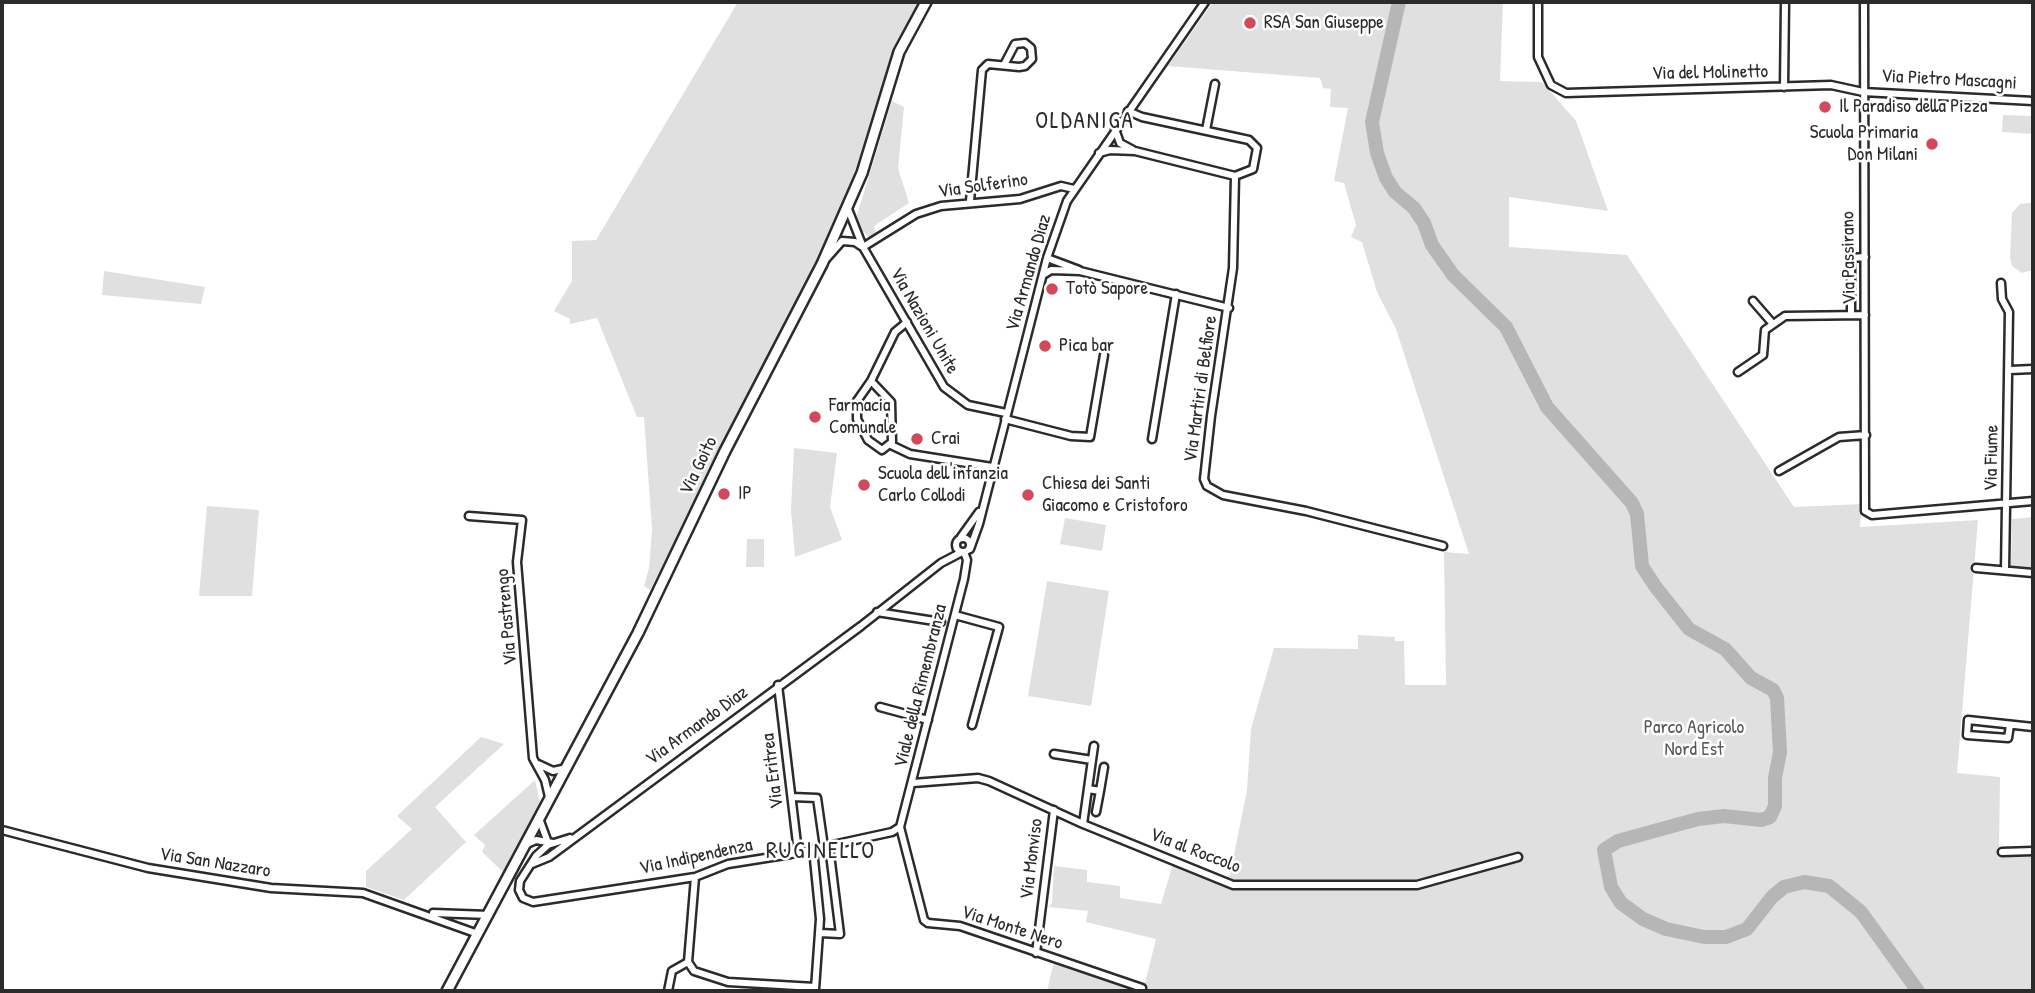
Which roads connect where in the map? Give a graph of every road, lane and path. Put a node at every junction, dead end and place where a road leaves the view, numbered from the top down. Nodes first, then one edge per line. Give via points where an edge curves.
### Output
1 (926, 2) edge
2 (1205, 2) edge
3 (1538, 2) edge
4 (1785, 2) edge
5 (1864, 2) edge
6 (1004, 65) junction
7 (1215, 84) dead end
8 (1784, 87) junction
9 (1863, 92) junction
10 (2033, 101) edge
11 (1128, 111) junction
12 (1115, 129) junction
13 (1206, 130) junction
14 (1135, 151) junction
15 (1099, 153) junction
16 (1235, 176) junction
17 (1074, 189) junction
18 (971, 201) junction
19 (848, 209) junction
20 (863, 247) junction
21 (1865, 257) junction
22 (1047, 258) junction
23 (822, 264) junction
24 (1080, 271) junction
25 (1043, 275) junction
26 (2001, 283) dead end
27 (1176, 294) junction
28 (1753, 301) dead end
29 (1229, 308) junction
30 (1851, 315) junction
31 (1865, 315) junction
32 (907, 322) junction
33 (1773, 324) junction
34 (1104, 355) dead end
35 (2033, 369) edge
36 (2010, 370) junction
37 (1738, 372) dead end
38 (871, 381) junction
39 (1006, 416) junction
40 (1866, 435) junction
41 (1152, 439) dead end
42 (891, 444) junction
43 (992, 467) junction
44 (1779, 471) dead end
45 (2033, 501) edge
46 (2007, 503) junction
47 (981, 507) junction
48 (469, 516) dead end
49 (958, 541) junction
50 (1443, 546) dead end
51 (965, 551) junction
52 (941, 563) junction
53 (1976, 568) dead end
54 (2005, 570) junction
55 (2033, 573) edge
56 (877, 612) junction
57 (955, 615) junction
58 (941, 621) dead end
59 (778, 685) junction
60 (880, 707) dead end
61 (928, 720) junction
62 (972, 725) dead end
63 (2010, 725) junction
64 (2033, 727) edge
65 (1094, 746) dead end
66 (1054, 754) dead end
67 (1092, 760) junction
68 (536, 763) junction
69 (570, 766) junction
70 (1104, 767) dead end
71 (913, 783) junction
72 (1087, 789) junction
73 (1100, 791) junction
74 (792, 797) junction
75 (548, 805) junction
76 (1054, 810) junction
77 (1096, 812) dead end
78 (540, 821) junction
79 (1083, 824) junction
80 (900, 827) junction
81 (2, 830) edge
82 (572, 838) junction
83 (550, 841) junction
84 (527, 844) junction
85 (827, 846) junction
86 (813, 849) junction
87 (557, 850) junction
88 (2033, 851) edge
89 (798, 852) junction
90 (2002, 852) dead end
91 (521, 855) junction
92 (1518, 857) dead end
93 (532, 864) junction
94 (695, 877) junction
95 (424, 912) junction
96 (467, 912) junction
97 (489, 915) junction
98 (460, 927) junction
99 (820, 933) junction
100 (478, 934) junction
101 (1036, 953) junction
102 (688, 962) junction
103 (1142, 988) dead end
104 (815, 989) edge
105 (447, 991) edge
106 (668, 991) edge

1 - 19 street, Via Goito via 899,52
2 - 11 street, Via Armando Diaz
3 - 8 street, Via del Molinetto via 1538,57 1557,91
4 - 8 street
5 - 9 street, Via Passirano
6 - 6 street via 1028,64 1033,57 1031,48 1015,44
6 - 18 street via 988,64 981,72
7 - 13 street
8 - 9 street, Via del Molinetto via 1831,85
9 - 10 street, Via Pietro Mascagni
9 - 21 street, Via Passirano
11 - 12 street, Via Armando Diaz
11 - 13 street
12 - 14 street via 1121,142
12 - 15 street, Via Armando Diaz
13 - 16 street via 1249,140 1257,148 1253,169
14 - 15 street
14 - 16 street
15 - 17 street, Via Armando Diaz
16 - 29 street, Via Martiri di Belfiore
17 - 18 street, Via Solferino via 1061,186 1020,199
17 - 22 street, Via Armando Diaz
18 - 20 street, Via Solferino via 916,214
19 - 20 street, Via Nazioni Unite
19 - 23 street, Via Goito
20 - 23 street via 842,241
20 - 32 street, Via Nazioni Unite
21 - 30 street via 1851,258
21 - 31 street, Via Passirano
22 - 24 street
22 - 25 street, Via Armando Diaz
23 - 69 street, Via Goito
24 - 25 street via 1051,270
24 - 27 street
25 - 39 street, Via Armando Diaz
26 - 36 street, Via Fiume via 2009,312
27 - 29 street
27 - 41 street
28 - 33 street
29 - 50 street, Via Martiri di Belfiore via 1211,416 1206,486 1223,495
30 - 31 street
30 - 33 street via 1785,316
31 - 40 street, Via Passirano
32 - 38 street via 895,332
32 - 39 street, Via Nazioni Unite via 950,393 968,405
33 - 37 street via 1765,330 1763,355
34 - 39 street, Via Nazioni Unite via 1090,437 1071,436
35 - 36 street
36 - 46 street, Via Fiume
38 - 42 street via 891,402
38 - 42 street via 857,401 859,426 877,449 886,450
39 - 43 street, Via Armando Diaz
40 - 44 street via 1839,438
40 - 46 street, Via Passirano via 1867,514
42 - 43 street via 910,454
43 - 47 street, Via Armando Diaz
45 - 46 street
46 - 54 street, Via Fiume
47 - 49 street, Via Armando Diaz
47 - 51 street, Via Armando Diaz via 979,524
48 - 68 street, Via Pastrengo via 522,520 517,562
49 - 51 street via 957,548
49 - 51 street via 968,539
49 - 52 street, Via Armando Diaz
51 - 52 street, Via Armando Diaz
51 - 57 street, Viale della Rimembranza via 967,564
52 - 56 street, Via Armando Diaz
53 - 54 street
54 - 55 street
56 - 58 street
56 - 59 street, Via Armando Diaz
57 - 61 street, Viale della Rimembranza
57 - 62 street via 999,627
59 - 74 street, Via Eritrea
59 - 82 street, Via Armando Diaz
60 - 61 street
61 - 71 street, Viale della Rimembranza
63 - 63 street via 1968,720 1967,735 2008,738
63 - 64 street
65 - 67 street
66 - 67 street
67 - 72 street
68 - 69 street via 553,771
68 - 75 street, Via Pastrengo via 549,792
69 - 75 street, Via Goito
70 - 73 street
71 - 76 street, Via al Roccolo via 978,778
71 - 80 street, Viale della Rimembranza
72 - 73 street
72 - 79 street
73 - 77 street
74 - 85 street via 817,798
74 - 89 street, Via Eritrea
75 - 78 street, Via Goito
76 - 79 street, Via al Roccolo
76 - 101 street, Via Monviso
78 - 83 street
78 - 84 street, Via Goito
79 - 92 street, Via al Roccolo via 1226,884 1252,887 1417,885
80 - 85 street, Via Indipendenza
80 - 101 street, Via Monte Nero via 924,920 960,926
81 - 95 street, Via San Nazzaro via 148,868 271,888 363,892
82 - 83 street, Via Armando Diaz
82 - 87 street, Via Armando Diaz
83 - 84 street, Via Armando Diaz
83 - 87 street
83 - 93 street, Via Indipendenza
84 - 91 street, Via Goito
85 - 86 street, Via Indipendenza
85 - 99 street via 840,934
86 - 89 street, Via Indipendenza
86 - 99 street
87 - 93 street, Via Armando Diaz
88 - 90 street
89 - 94 street, Via Indipendenza via 729,864
91 - 93 street
91 - 97 street, Via Goito
93 - 94 street, Via Indipendenza via 519,887 521,896 530,901
94 - 102 street
95 - 96 street, Via San Nazzaro
95 - 98 street, Via San Nazzaro
96 - 97 street, Via San Nazzaro
96 - 98 street
97 - 100 street, Via Goito
98 - 100 street, Via San Nazzaro
99 - 104 street
100 - 105 street, Via Goito
101 - 103 street, Via Monte Nero
102 - 104 street via 694,971 720,981
102 - 106 street via 672,971

